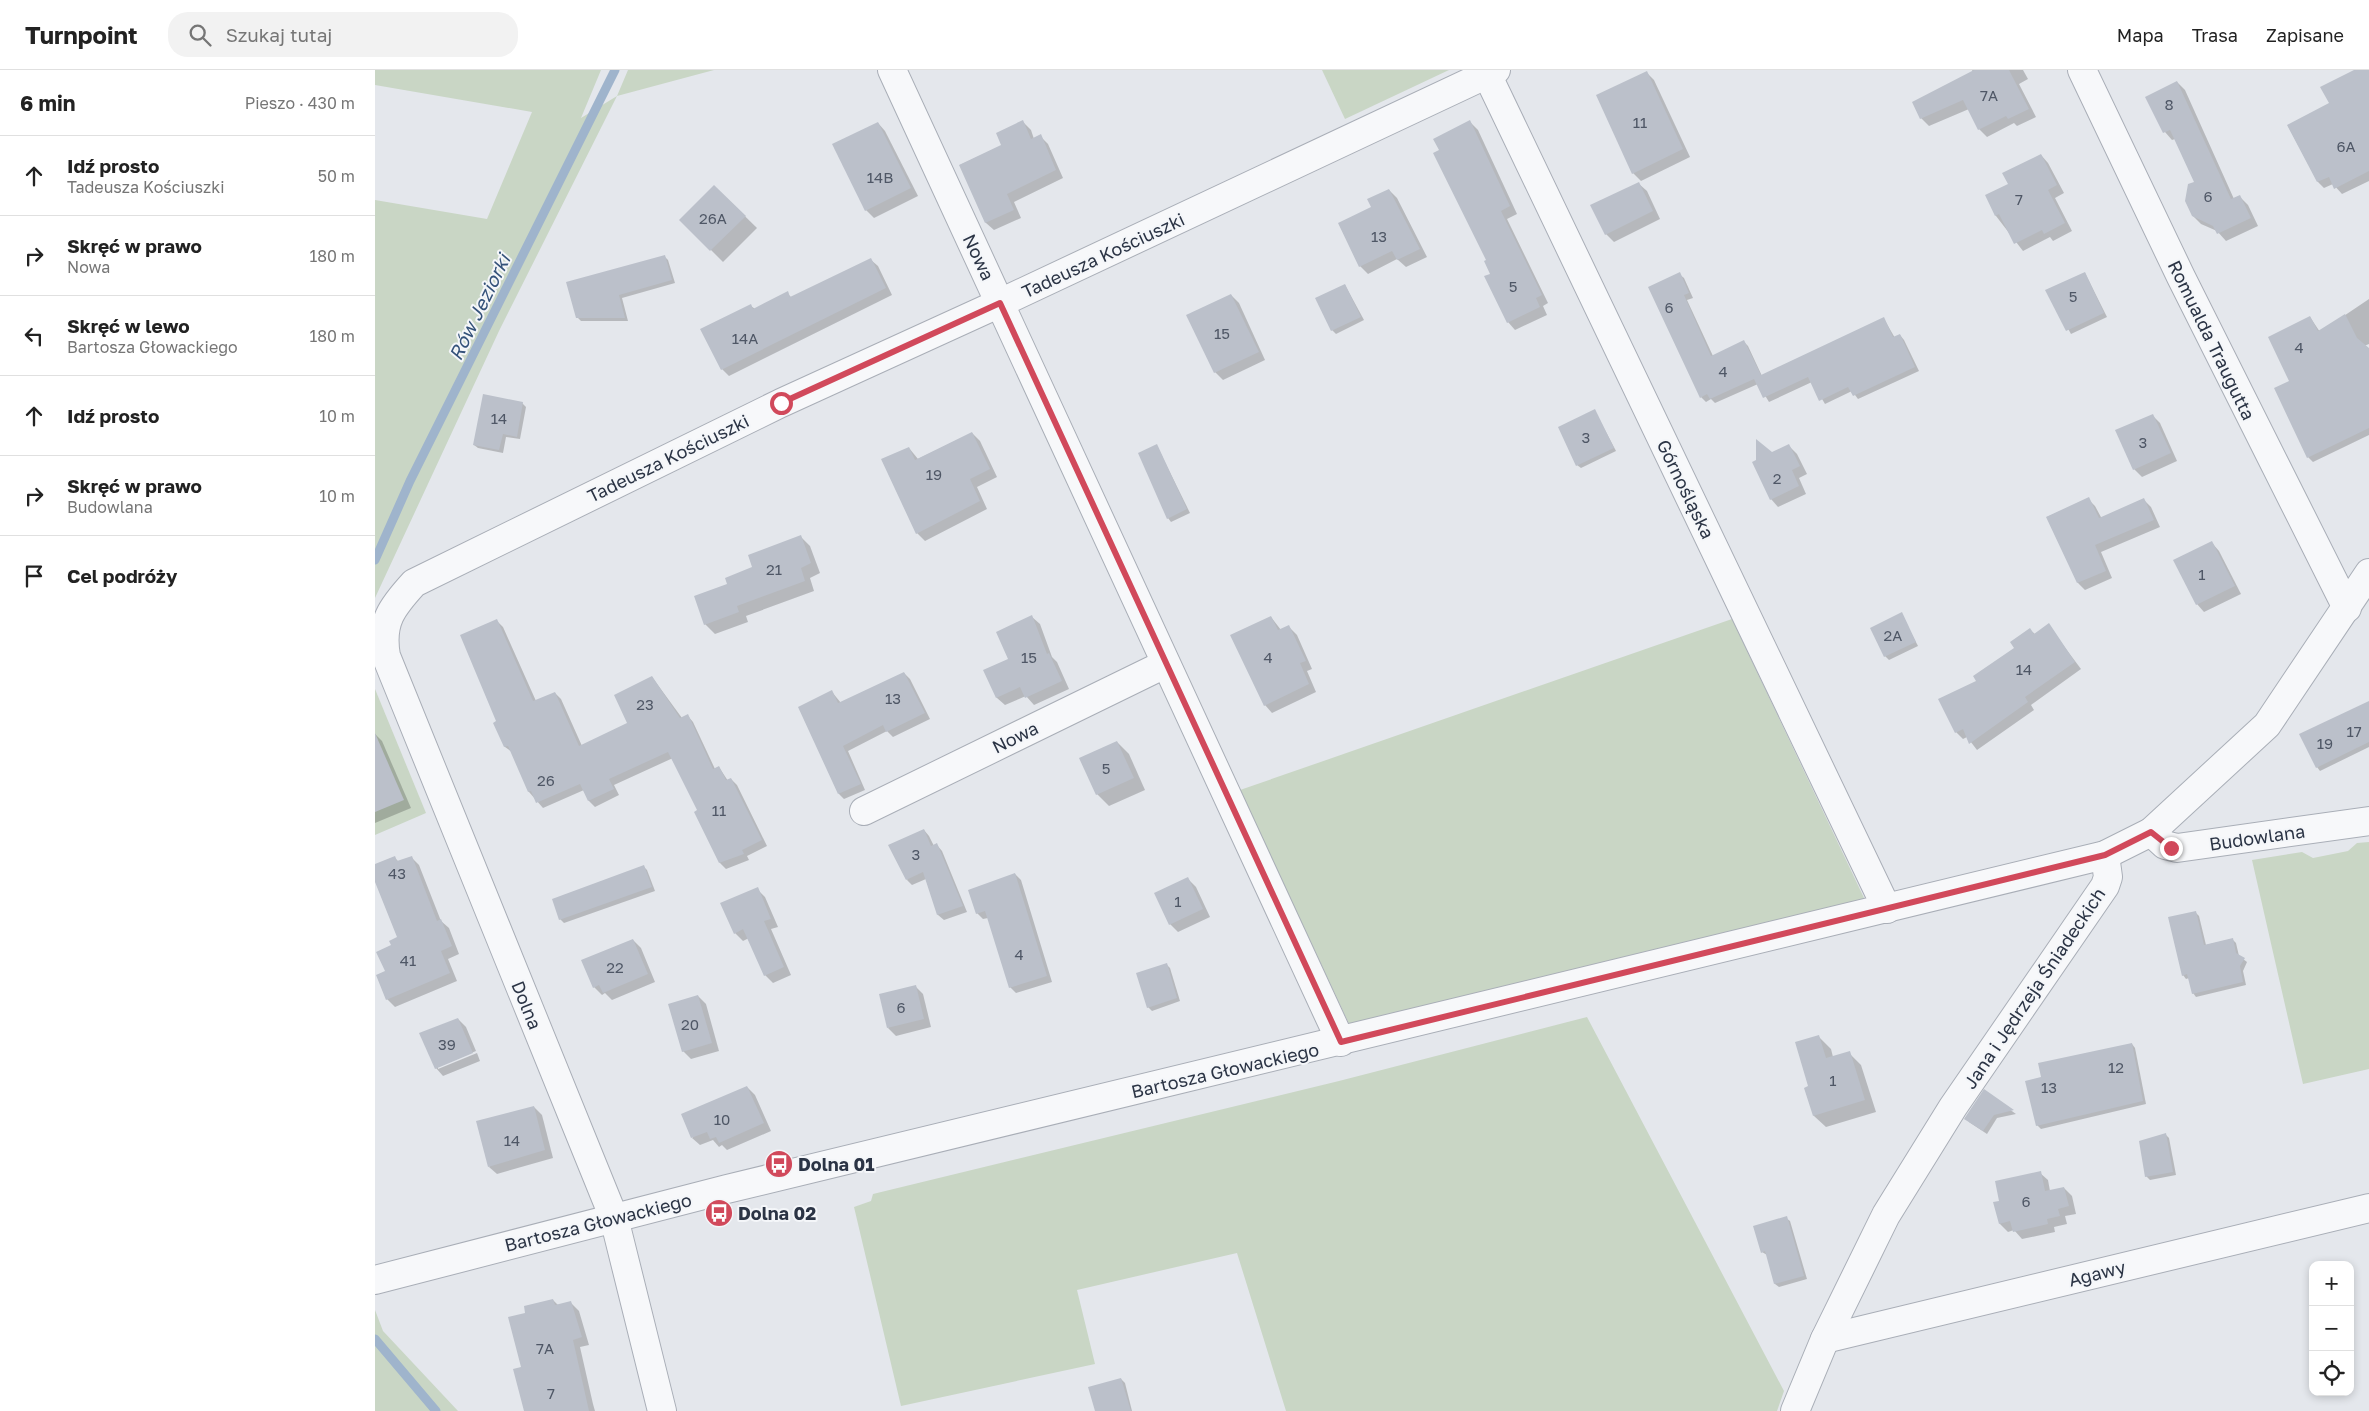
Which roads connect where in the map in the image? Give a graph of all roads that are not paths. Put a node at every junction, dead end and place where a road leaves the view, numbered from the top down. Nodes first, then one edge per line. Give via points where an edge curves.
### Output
1 (892, 70) edge
2 (2082, 70) edge
3 (1490, 71) edge
4 (1000, 303) junction
5 (2369, 573) edge
6 (393, 606) joint
7 (2347, 608) junction
8 (1165, 664) junction
9 (865, 811) dead end
10 (2369, 820) edge
11 (2151, 832) junction
12 (2105, 855) junction
13 (1887, 909) junction
14 (1341, 1042) junction
15 (2369, 1208) edge
16 (614, 1218) junction
17 (375, 1280) edge
18 (1825, 1339) junction
19 (662, 1411) edge
20 (1795, 1411) edge

1 - 4 street, Nowa
2 - 7 street, Romualda Traugutta via 2181,277
3 - 4 street, Tadeusza Kościuszki
3 - 13 street, Górnośląska
4 - 6 street, Tadeusza Kościuszki via 781,403 414,583
4 - 8 street, Nowa
5 - 7 street
6 - 16 street, Dolna via 383,640 386,656
7 - 11 street via 2267,726
8 - 9 street, Nowa
8 - 14 street, Nowa
10 - 11 street, Budowlana via 2177,848 2165,845
11 - 12 street
12 - 13 street, Bartosza Głowackiego
12 - 18 street, Jana i Jędrzeja Śniadeckich via 2108,877 2105,886 1953,1107 1886,1216
13 - 14 street, Bartosza Głowackiego
14 - 16 street, Bartosza Głowackiego
15 - 18 street, Agawy
16 - 17 street, Bartosza Głowackiego
16 - 19 street, Dolna
18 - 20 street, Jana i Jędrzeja Śniadeckich

